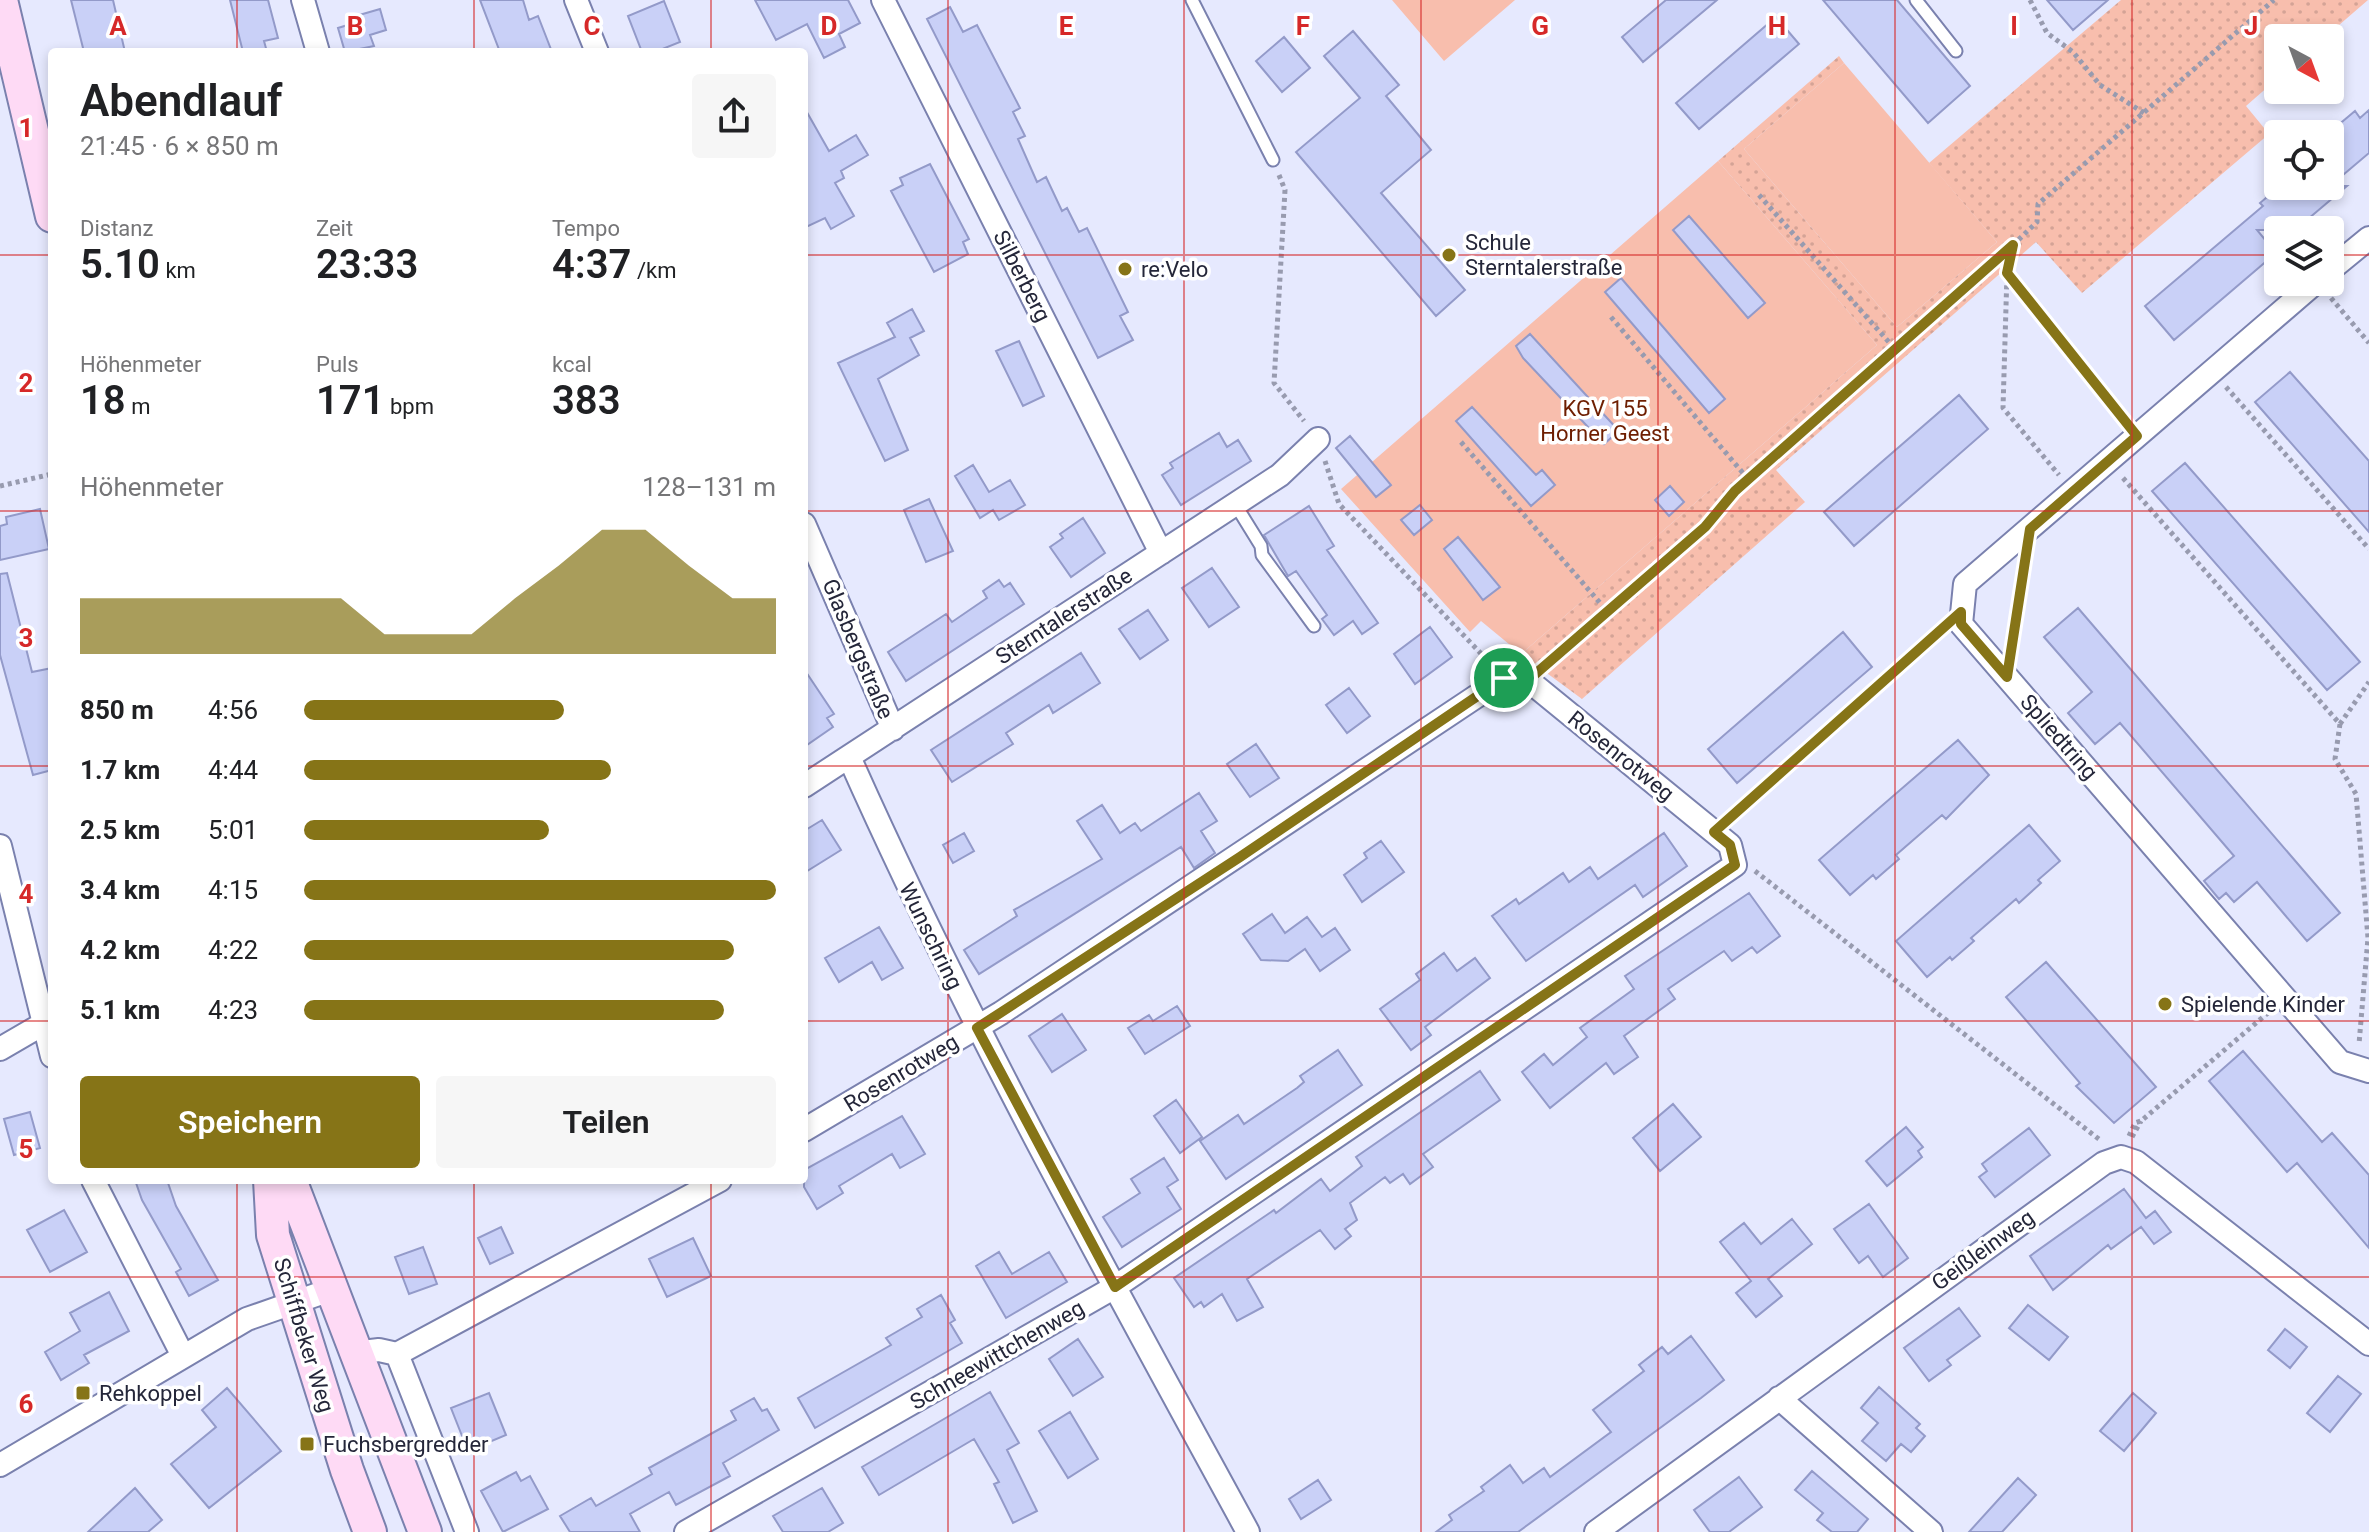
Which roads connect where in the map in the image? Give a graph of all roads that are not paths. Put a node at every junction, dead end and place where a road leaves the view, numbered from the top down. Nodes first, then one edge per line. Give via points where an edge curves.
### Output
1 (1, 0) edge
2 (303, 0) edge
3 (576, 0) edge
4 (883, 0) edge
5 (1192, 0) edge
6 (1916, 0) edge
7 (317, 48) edge
8 (595, 48) edge
9 (1956, 51) dead end
10 (1273, 160) road end
11 (48, 199) edge
12 (2369, 238) edge
13 (2344, 262) edge
14 (2307, 296) edge
15 (1318, 439) road end
16 (1235, 504) junction
17 (808, 533) edge
18 (1161, 553) junction
19 (1314, 626) dead end
20 (893, 729) junction
21 (850, 759) junction
22 (808, 784) edge
23 (0, 846) edge
24 (1735, 865) joint
25 (43, 1024) junction
26 (977, 1028) junction
27 (48, 1042) edge
28 (0, 1049) edge
29 (2363, 1069) edge
30 (808, 1128) edge
31 (95, 1184) edge
32 (270, 1184) edge
33 (291, 1184) edge
34 (713, 1184) edge
35 (1115, 1287) junction
36 (330, 1290) junction
37 (294, 1303) junction
38 (2369, 1344) edge
39 (354, 1353) junction
40 (397, 1354) junction
41 (183, 1356) junction
42 (1779, 1398) junction
43 (0, 1465) edge
44 (370, 1532) edge
45 (425, 1532) edge
46 (467, 1532) edge
47 (686, 1532) edge
48 (1248, 1532) edge
49 (1596, 1532) edge
50 (1931, 1532) edge

1 - 11 main road
2 - 7 street
3 - 8 street
4 - 18 street, Silberberg
5 - 10 lane
6 - 9 lane
12 - 13 street
14 - 29 street, Spliedtring via 1965,584 1961,624 2340,1062
15 - 16 street, Sterntalerstraße via 1280,475
16 - 18 street, Sterntalerstraße
16 - 19 lane via 1262,555
17 - 20 street, Glasbergstraße
18 - 20 street, Sterntalerstraße
20 - 21 street, Sterntalerstraße
21 - 22 street, Sterntalerstraße
21 - 26 street, Wunschring
23 - 25 street
24 - 26 street, Rosenrotweg via 1730,845 1534,685 1504,678
24 - 35 street, Schneewittchenweg
25 - 27 street
25 - 28 street
26 - 30 street, Rosenrotweg
26 - 35 street, Wunschring
31 - 41 street
32 - 37 main road, Schiffbeker Weg via 273,1235
33 - 36 main road, Schiffbeker Weg
34 - 40 street
35 - 47 street, Schneewittchenweg
35 - 48 street, Wunschring
36 - 37 street
36 - 39 main road, Schiffbeker Weg
37 - 41 street via 247,1319
37 - 44 main road, Schiffbeker Weg
38 - 42 street, Geißleinweg via 2136,1162 2121,1157 2104,1163
39 - 40 street, Schiffbeker Weg
39 - 45 main road, Schiffbeker Weg
40 - 46 street
41 - 43 street
42 - 49 street, Geißleinweg
42 - 50 street

